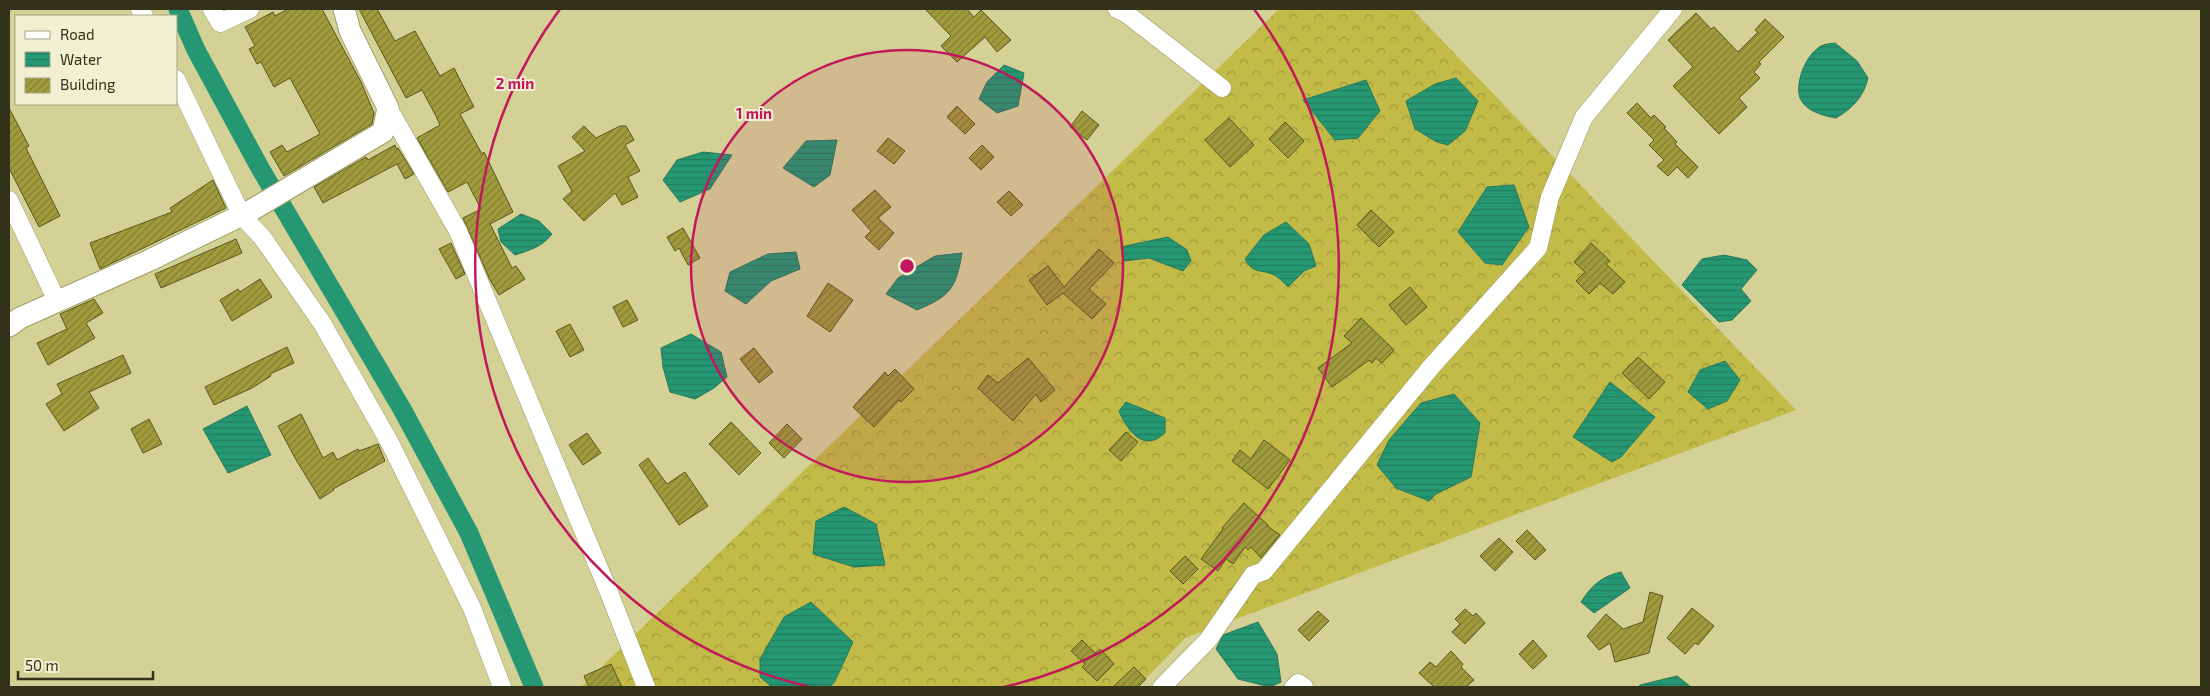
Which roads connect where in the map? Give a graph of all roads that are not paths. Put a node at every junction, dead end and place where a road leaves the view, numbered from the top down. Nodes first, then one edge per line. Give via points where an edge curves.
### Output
1 (212, 9) edge
2 (250, 9) edge
3 (344, 9) edge
4 (1117, 9) edge
5 (1673, 9) edge
6 (178, 83) edge
7 (1222, 88) dead end
8 (388, 108) junction
9 (9, 200) edge
10 (246, 213) junction
11 (57, 301) junction
12 (9, 326) edge
13 (502, 687) edge
14 (646, 687) edge
15 (1162, 687) edge
16 (1294, 687) edge
17 (1304, 687) edge

1 - 2 street via 220,23
3 - 8 street via 350,31
4 - 7 street
5 - 15 street via 1584,117 1550,198 1538,248 1431,367 1264,571 1253,575 1208,640
6 - 10 street
8 - 10 street via 383,132
8 - 14 street via 458,231
9 - 11 street
10 - 11 street
10 - 13 street via 322,323 390,443 472,608
11 - 12 street
16 - 17 street via 1298,683

